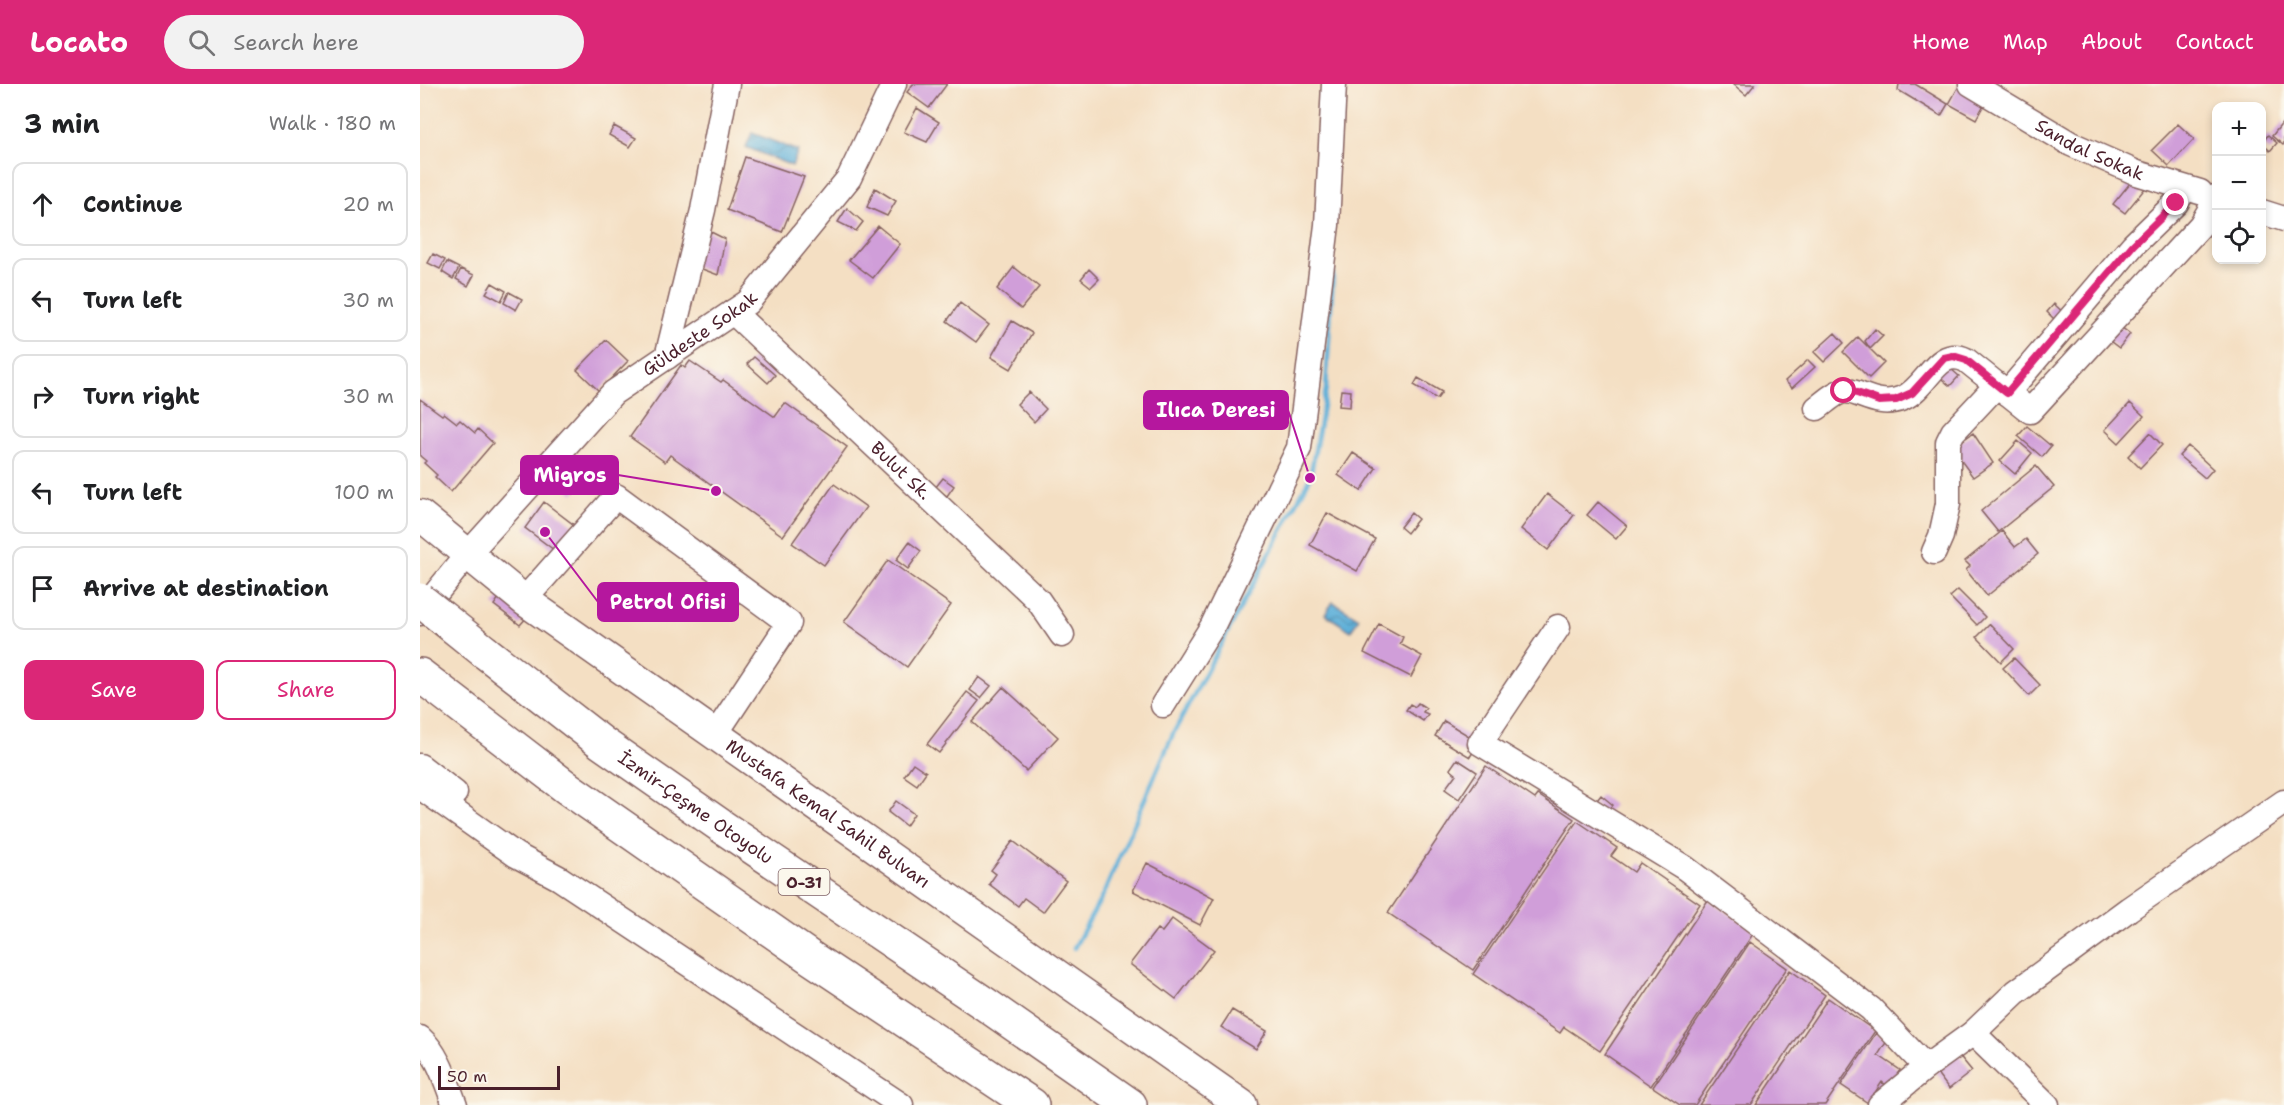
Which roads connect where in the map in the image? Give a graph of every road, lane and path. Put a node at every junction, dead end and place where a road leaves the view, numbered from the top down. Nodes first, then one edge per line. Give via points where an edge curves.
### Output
1 (727, 84) edge
2 (894, 84) edge
3 (1334, 84) edge
4 (1971, 84) edge
5 (2186, 188) junction
6 (2212, 196) edge
7 (2212, 206) edge
8 (2266, 213) edge
9 (2284, 219) edge
10 (734, 312) junction
11 (667, 357) junction
12 (2002, 389) junction
13 (1816, 408) dead end
14 (420, 515) edge
15 (1934, 552) dead end
16 (467, 555) junction
17 (420, 600) edge
18 (524, 600) junction
19 (420, 613) edge
20 (1558, 627) dead end
21 (1062, 635) dead end
22 (420, 675) edge
23 (1163, 705) dead end
24 (715, 735) junction
25 (420, 766) edge
26 (420, 788) edge
27 (2284, 802) edge
28 (559, 878) junction
29 (1974, 1033) junction
30 (420, 1038) edge
31 (1926, 1067) junction
32 (455, 1105) edge
33 (901, 1105) edge
34 (1032, 1105) edge
35 (1130, 1105) edge
36 (1242, 1105) edge
37 (1880, 1105) edge
38 (2047, 1105) edge

1 - 11 street via 703,210
2 - 10 street, Güldeste Sokak via 849,178 748,302
3 - 23 street via 1327,225 1299,448 1212,627
4 - 5 street, Sandal Sokak via 2071,144 2137,173
5 - 6 street, Sandal Sokak
5 - 12 street
7 - 12 street via 2201,225 2030,411
8 - 9 street
10 - 11 street, Güldeste Sokak
10 - 21 street, Bulut Sk. via 1038,600
11 - 16 street, Güldeste Sokak via 613,393
12 - 13 street via 1966,360 1949,357 1904,397 1879,401 1844,391
12 - 15 street via 1953,432 1948,442 1948,504
14 - 16 main road, Mustafa Kemal Sahil Bulvarı
16 - 18 main road, Mustafa Kemal Sahil Bulvarı
16 - 19 street, Güldeste Sokak
17 - 35 highway, İzmir-Çeşme Otoyolu / O-31, bridge via 602,743
18 - 24 main road, Mustafa Kemal Sahil Bulvarı
18 - 24 street via 616,496 789,622
20 - 31 street via 1480,743 1685,868 1871,1009
22 - 34 highway via 575,794
24 - 36 main road, Mustafa Kemal Sahil Bulvarı
25 - 28 street
26 - 28 street via 516,855
27 - 29 street via 2016,992
28 - 33 street
29 - 31 street
29 - 38 street
30 - 32 street via 431,1049
31 - 37 street

